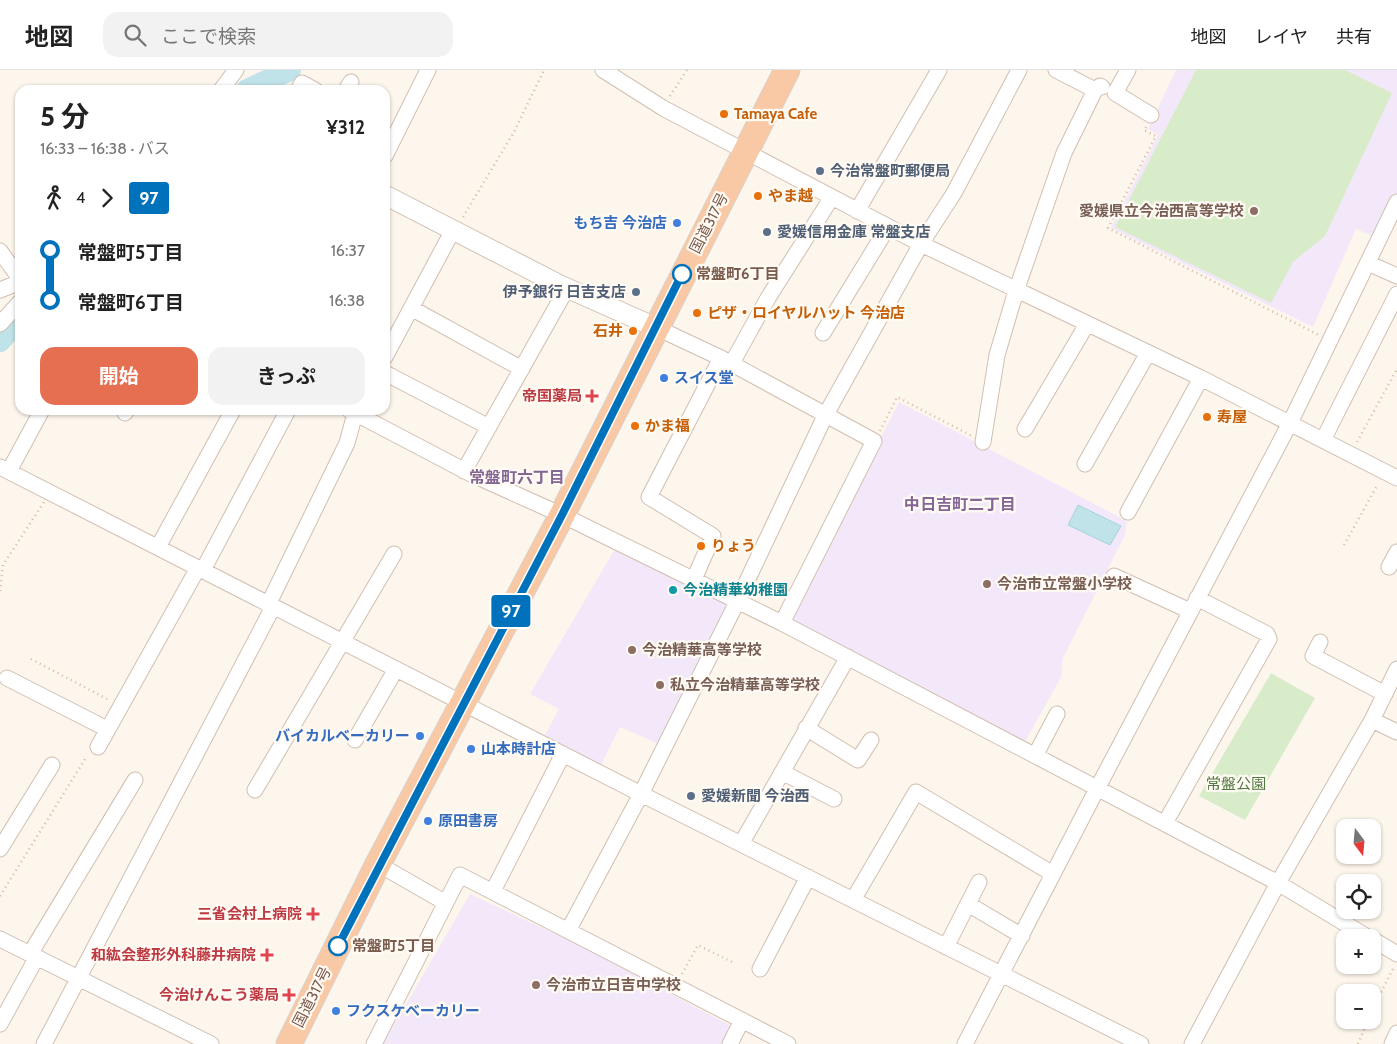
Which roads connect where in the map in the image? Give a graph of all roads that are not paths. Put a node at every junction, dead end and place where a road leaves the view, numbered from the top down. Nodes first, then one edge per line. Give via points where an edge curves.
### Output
1 (236, 70) edge
2 (428, 70) edge
3 (603, 70) edge
4 (787, 70) edge
5 (939, 70) edge
6 (1019, 70) edge
7 (1056, 70) edge
8 (1128, 70) edge
9 (225, 85) edge
10 (1095, 90) junction
11 (1115, 93) junction
12 (1152, 115) road end
13 (390, 146) edge
14 (745, 152) junction
15 (832, 197) junction
16 (390, 198) edge
17 (1397, 202) edge
18 (857, 210) junction
19 (888, 227) junction
20 (454, 231) junction
21 (1390, 233) edge
22 (921, 244) junction
23 (0, 251) edge
24 (1368, 263) junction
25 (15, 274) edge
26 (1397, 276) edge
27 (15, 283) edge
28 (567, 288) junction
29 (0, 290) edge
30 (1016, 291) junction
31 (1397, 294) edge
32 (15, 308) edge
33 (412, 308) junction
34 (0, 324) edge
35 (1087, 324) junction
36 (656, 327) junction
37 (822, 333) dead end
38 (390, 348) edge
39 (1148, 352) junction
40 (726, 361) junction
41 (522, 369) junction
42 (390, 376) edge
43 (1201, 378) junction
44 (39, 415) edge
45 (230, 415) edge
46 (285, 415) edge
47 (352, 415) edge
48 (360, 415) edge
49 (825, 416) junction
50 (1290, 423) junction
51 (489, 427) junction
52 (1025, 429) dead end
53 (1323, 440) junction
54 (983, 442) road end
55 (1085, 464) dead end
56 (5, 469) edge
57 (464, 471) junction
58 (1391, 475) edge
59 (1128, 512) dead end
60 (562, 515) junction
61 (158, 547) junction
62 (1397, 552) edge
63 (394, 554) dead end
64 (1389, 567) dead end
65 (200, 569) junction
66 (1114, 576) dead end
67 (694, 579) junction
68 (738, 600) junction
69 (1194, 605) junction
70 (270, 606) junction
71 (782, 623) junction
72 (343, 640) junction
73 (1320, 642) dead end
74 (848, 657) junction
75 (396, 669) junction
76 (1397, 669) edge
77 (7, 678) dead end
78 (1385, 694) junction
79 (462, 703) junction
80 (1058, 714) dead end
81 (1372, 720) junction
82 (806, 728) junction
83 (107, 729) junction
84 (1397, 732) edge
85 (355, 740) dead end
86 (871, 740) dead end
87 (98, 746) road end
88 (563, 754) junction
89 (1036, 754) junction
90 (52, 765) dead end
91 (782, 772) junction
92 (135, 780) dead end
93 (1098, 786) junction
94 (255, 790) dead end
95 (640, 794) junction
96 (834, 799) dead end
97 (1165, 823) junction
98 (741, 844) junction
99 (0, 849) edge
100 (378, 864) junction
101 (1053, 874) junction
102 (808, 877) junction
103 (979, 882) dead end
104 (1278, 883) junction
105 (493, 891) junction
106 (853, 900) junction
107 (446, 903) junction
108 (968, 904) junction
109 (569, 929) junction
110 (1356, 929) edge
111 (1022, 936) junction
112 (0, 939) edge
113 (1381, 944) edge
114 (946, 947) junction
115 (1397, 954) edge
116 (34, 956) junction
117 (760, 969) dead end
118 (1002, 975) junction
119 (77, 977) junction
120 (742, 1020) junction
121 (0, 1024) edge
122 (1397, 1033) edge
123 (44, 1044) edge
124 (212, 1044) edge
125 (288, 1044) edge
126 (374, 1044) edge
127 (730, 1044) edge
128 (788, 1044) edge
129 (965, 1044) edge
130 (1140, 1044) edge
131 (1192, 1044) edge
132 (1392, 1044) edge

1 - 9 street
2 - 13 street
3 - 14 street via 663,108
4 - 14 highway, 国道317号
5 - 18 street
6 - 22 street via 954,193
7 - 10 street
8 - 11 street
10 - 11 street via 1100,86
10 - 30 street via 1064,153
11 - 12 street
14 - 15 street
14 - 36 highway, 国道317号
15 - 18 street
15 - 40 street
16 - 20 street
17 - 21 street
18 - 19 street
19 - 22 street
19 - 37 street
20 - 28 street
20 - 33 street
21 - 24 street
22 - 30 street
22 - 49 street
23 - 25 street
24 - 26 street
24 - 50 street
27 - 29 street
28 - 36 street
28 - 41 street
30 - 35 street
30 - 54 street via 997,355
31 - 53 street
32 - 34 street
33 - 38 street
33 - 41 street
35 - 39 street
35 - 52 street
36 - 40 street
36 - 60 highway, 国道317号
39 - 43 street
39 - 55 street
40 - 49 street
40 - 67 street via 649,497 713,536
41 - 51 street
42 - 51 street
43 - 50 street
43 - 59 street
44 - 56 street
45 - 61 street
46 - 65 street
47 - 70 street via 346,443
48 - 57 street
49 - 68 street
49 - 71 street via 874,441
50 - 53 street
50 - 69 street
51 - 57 street
53 - 58 street
56 - 61 street
57 - 60 street
60 - 67 street
60 - 79 highway, 国道317号
61 - 65 street
62 - 64 street
63 - 72 street
65 - 70 street
65 - 83 street
66 - 69 street
67 - 68 street
68 - 71 street
68 - 95 street
69 - 93 street
69 - 97 street via 1268,634 1269,639
70 - 72 street
70 - 119 street
71 - 74 street
72 - 75 street
72 - 94 street
73 - 78 street via 1313,656
74 - 82 street
74 - 89 street
75 - 79 street
75 - 85 street
76 - 78 street
77 - 83 street
78 - 81 street
79 - 88 street
79 - 100 highway, 国道317号
80 - 89 street
81 - 84 street
81 - 104 street
82 - 86 street via 858,760
82 - 91 street
83 - 87 street
88 - 95 street
88 - 105 street
89 - 93 street
90 - 99 street
91 - 96 street
91 - 98 street
92 - 116 street
93 - 97 street
93 - 101 street
95 - 98 street
95 - 109 street
97 - 104 street
98 - 102 street
100 - 107 street
100 - 125 highway, 国道317号
101 - 106 street via 916,792
101 - 111 street
102 - 106 street
102 - 117 street
103 - 108 street
104 - 110 street
104 - 131 street
105 - 107 street via 460,875
105 - 109 street
106 - 114 street
107 - 126 street
108 - 111 street
108 - 114 street
109 - 120 street
111 - 118 street
112 - 116 street
113 - 115 street
114 - 118 street
116 - 119 street
116 - 121 street
118 - 129 street
118 - 130 street
119 - 123 street
119 - 124 street
120 - 127 street
120 - 128 street
122 - 132 street

